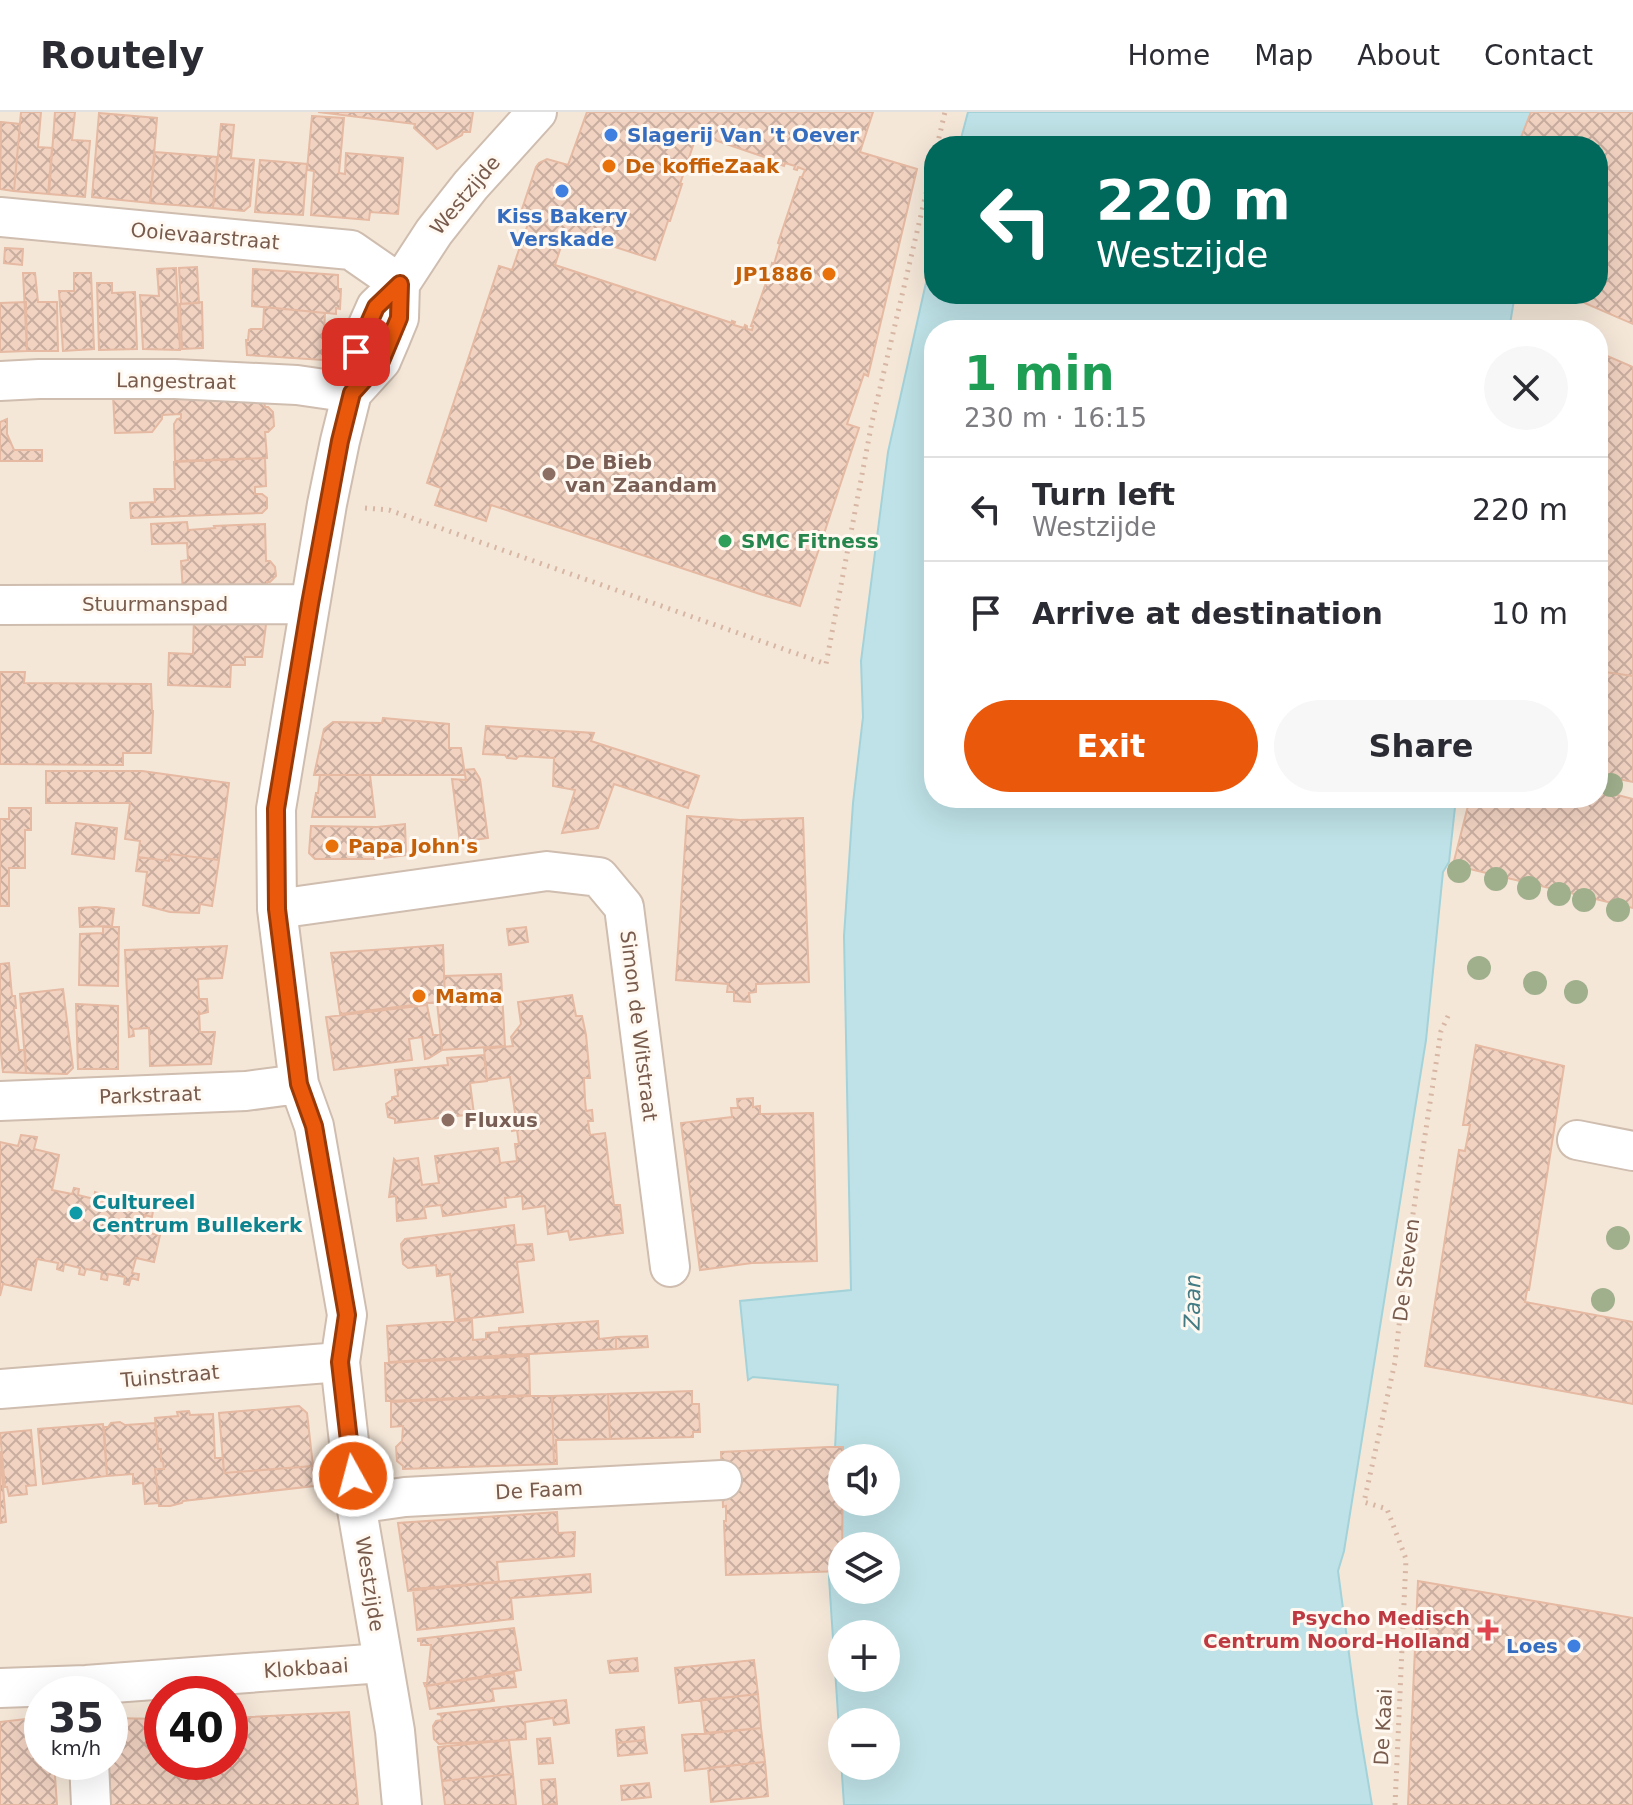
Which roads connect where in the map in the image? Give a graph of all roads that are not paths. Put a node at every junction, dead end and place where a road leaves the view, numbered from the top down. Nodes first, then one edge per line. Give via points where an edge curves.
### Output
1 (537, 112) edge
2 (0, 217) edge
3 (400, 284) junction
4 (0, 381) edge
5 (352, 393) junction
6 (310, 604) junction
7 (0, 605) edge
8 (277, 909) junction
9 (299, 1084) junction
10 (0, 1101) edge
11 (1577, 1140) dead end
12 (1633, 1151) edge
13 (670, 1267) dead end
14 (340, 1362) junction
15 (0, 1389) edge
16 (722, 1480) dead end
17 (356, 1504) junction
18 (382, 1663) junction
19 (128, 1686) edge
20 (0, 1688) edge
21 (24, 1689) edge
22 (90, 1780) edge
23 (91, 1805) edge
24 (402, 1805) edge

1 - 3 street, Westzijde via 471,185
2 - 3 street, Ooievaarstraat via 351,250
3 - 5 street, Westzijde via 399,318 381,361
4 - 5 street, Langestraat via 175,379
5 - 6 street, Westzijde
6 - 7 street, Stuurmanspad
6 - 8 street, Westzijde via 276,809
8 - 9 street, Westzijde
8 - 13 street, Simon de Witstraat via 547,871 599,877 624,907
9 - 10 street, Parkstraat
9 - 14 street, Westzijde via 314,1126 347,1315
11 - 12 street
14 - 15 street, Tuinstraat
14 - 17 street, Westzijde
16 - 17 street, De Faam
17 - 18 street, Westzijde
18 - 19 street, Klokbaai
18 - 24 street, Westzijde
20 - 21 street, Klokbaai
22 - 23 street

